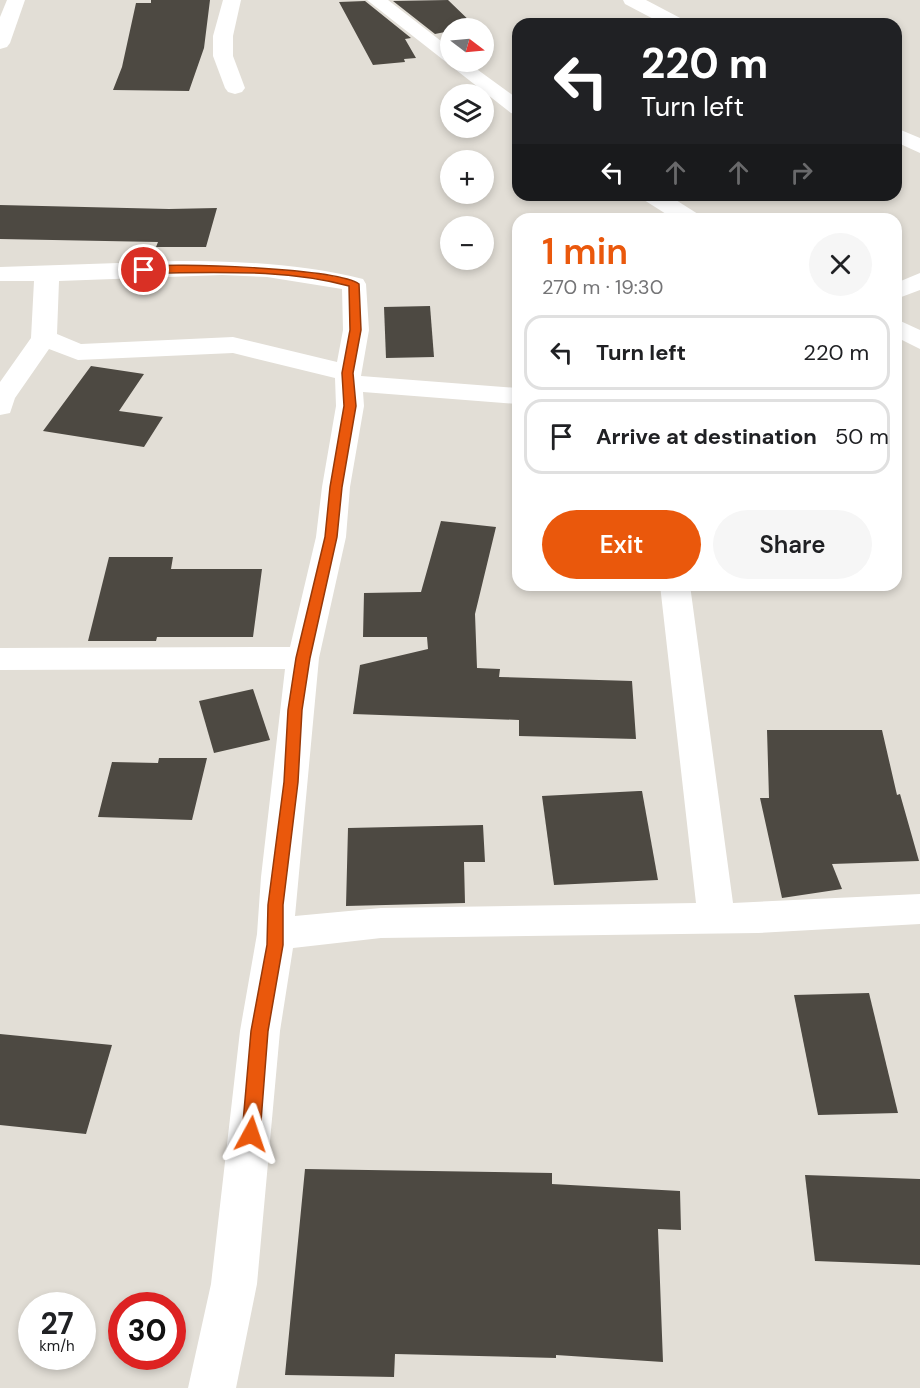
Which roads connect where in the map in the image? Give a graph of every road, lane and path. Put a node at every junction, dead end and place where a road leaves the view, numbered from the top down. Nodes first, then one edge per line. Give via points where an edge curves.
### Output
1 (16, 0) edge
2 (232, 0) edge
3 (376, 0) edge
4 (632, 0) edge
5 (666, 18) edge
6 (0, 44) edge
7 (440, 50) edge
8 (468, 72) edge
9 (235, 88) dead end
10 (512, 105) edge
11 (902, 137) edge
12 (920, 146) edge
13 (662, 201) edge
14 (680, 213) edge
15 (47, 273) junction
16 (0, 274) edge
17 (920, 280) edge
18 (902, 289) edge
19 (902, 330) edge
20 (44, 338) junction
21 (920, 341) edge
22 (348, 378) junction
23 (512, 396) edge
24 (0, 407) edge
25 (676, 591) edge
26 (303, 658) junction
27 (0, 659) edge
28 (920, 909) edge
29 (716, 918) junction
30 (276, 934) junction
31 (212, 1388) edge

1 - 6 street
2 - 9 street via 223,36 223,56
3 - 7 street
4 - 5 street
8 - 10 street
11 - 12 street
13 - 14 street
15 - 16 street
15 - 20 street
15 - 22 street via 213,268 327,277 354,284 356,330
17 - 18 street
19 - 21 street
20 - 22 street via 78,352 233,345
20 - 24 street via 2,398
22 - 23 street
22 - 26 street via 350,406 331,537
25 - 29 street
26 - 27 street
26 - 30 street
28 - 29 street
29 - 30 street via 381,923
30 - 31 street via 260,1031 234,1284

